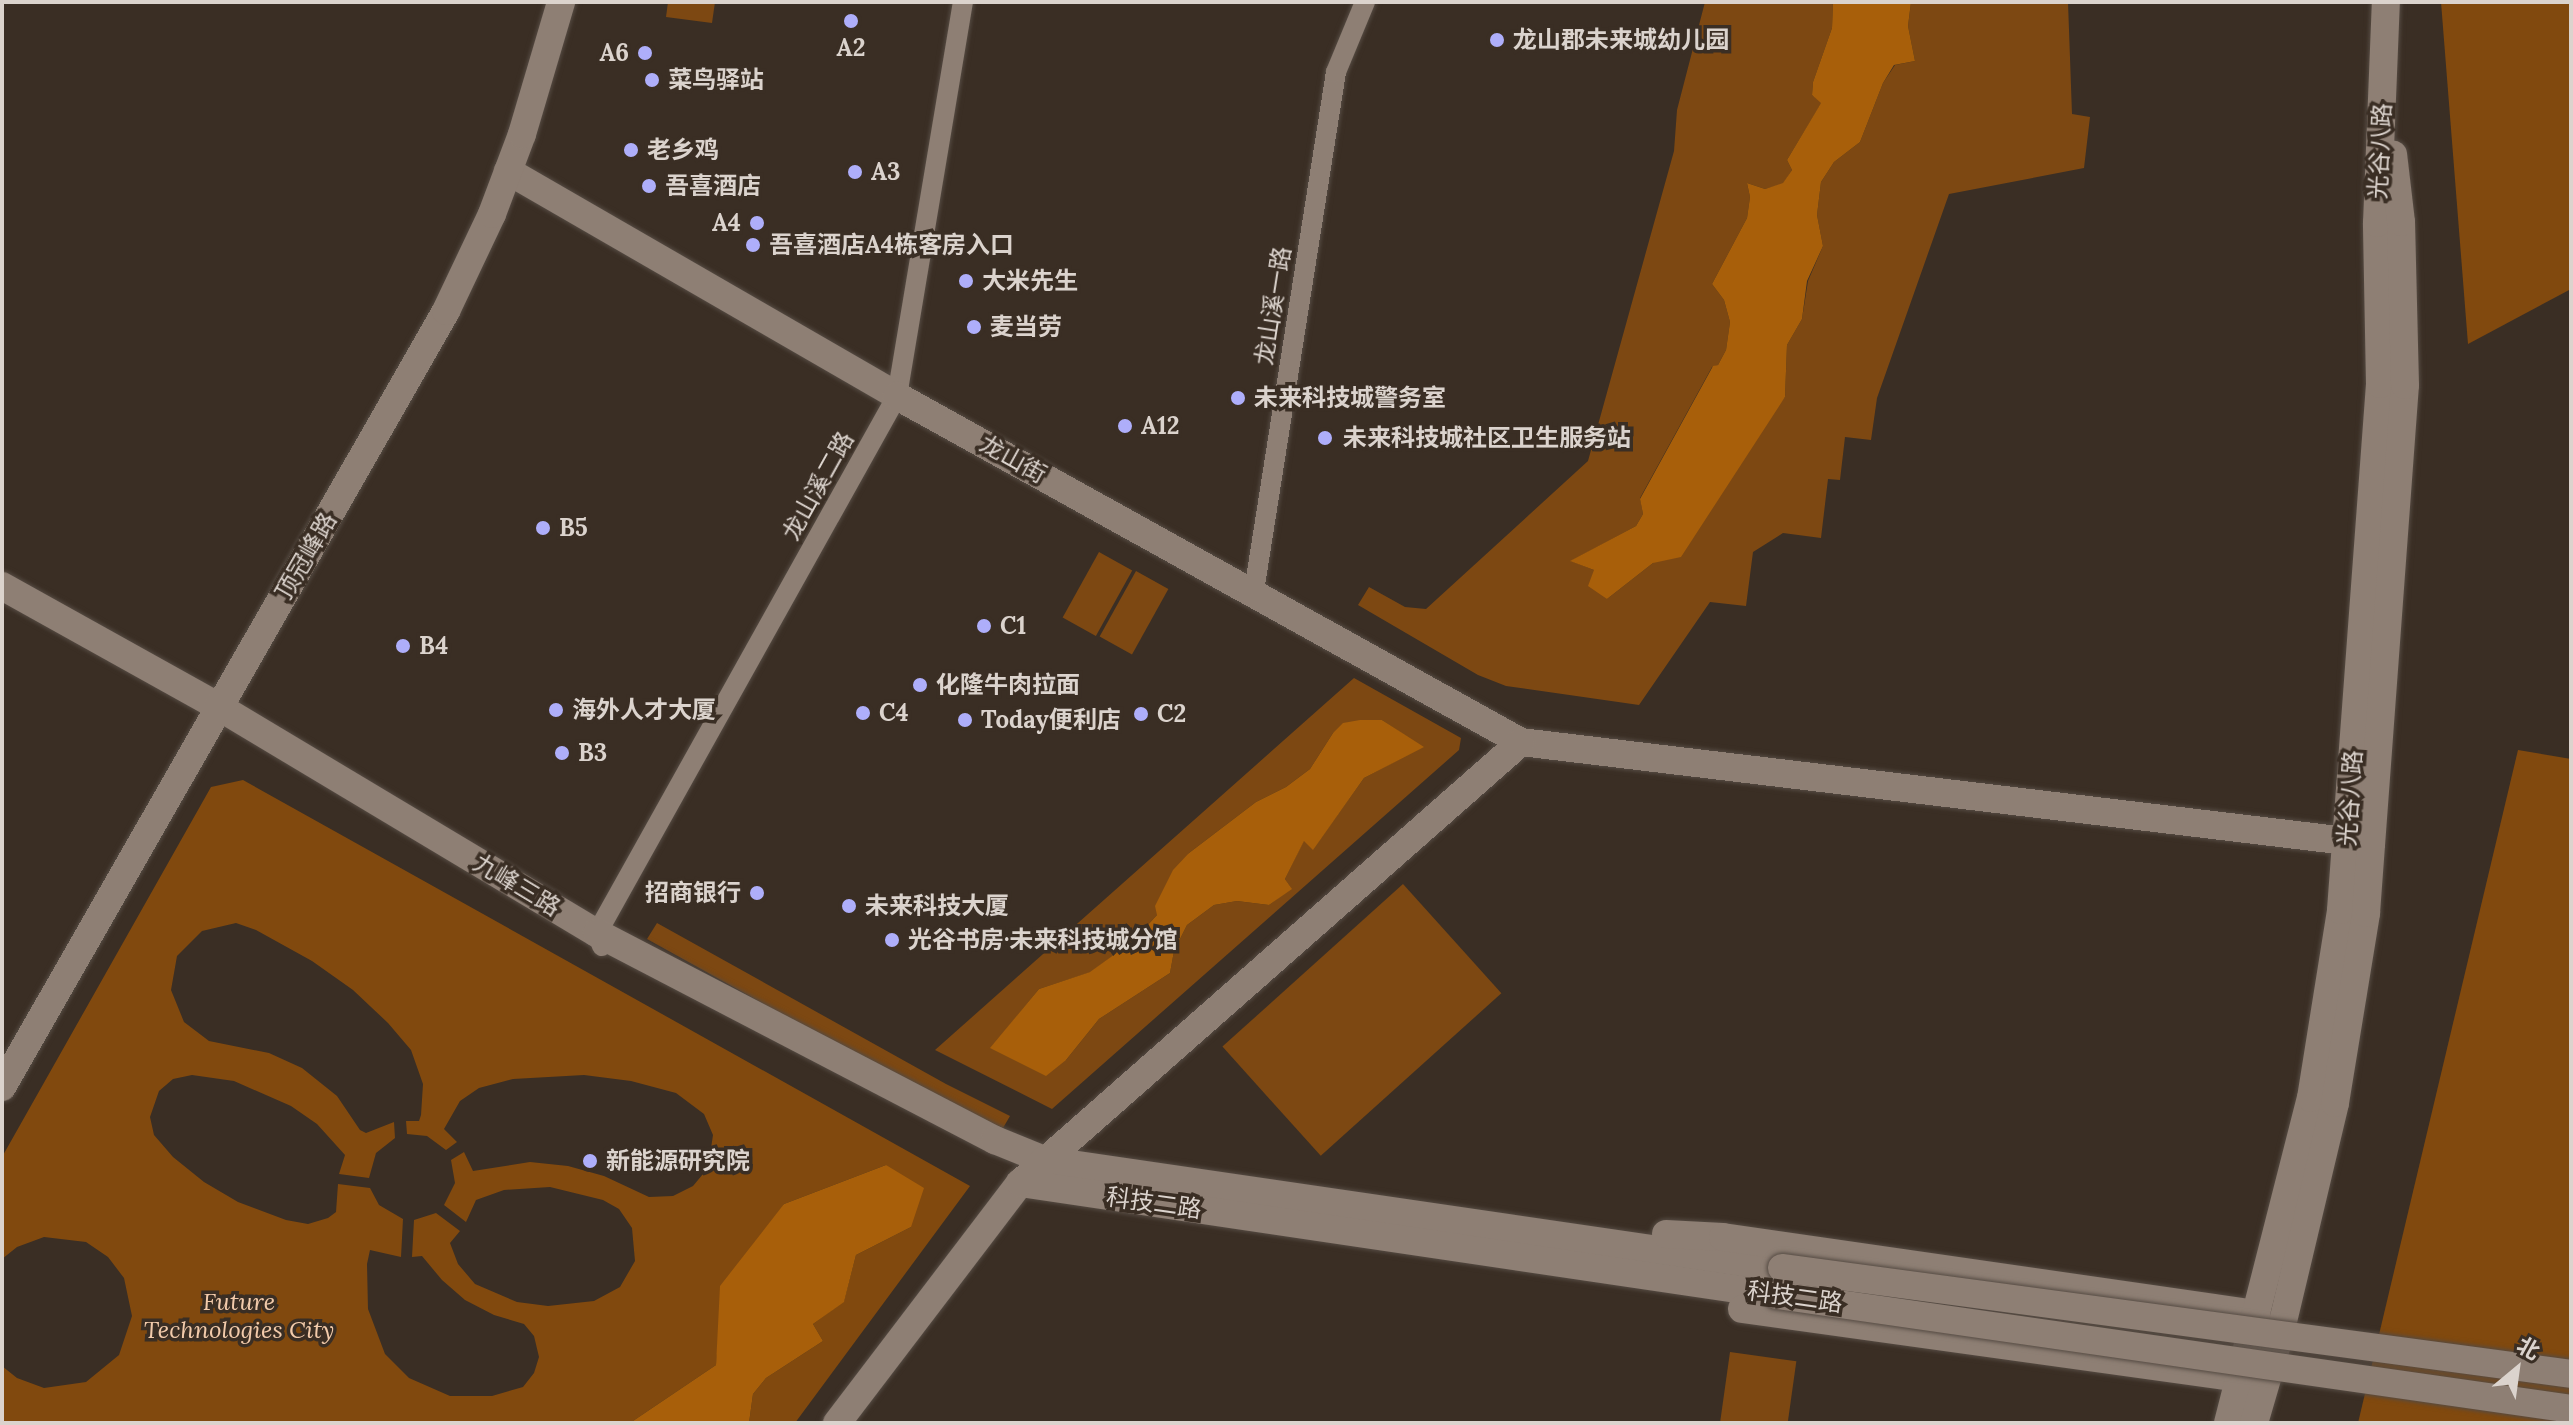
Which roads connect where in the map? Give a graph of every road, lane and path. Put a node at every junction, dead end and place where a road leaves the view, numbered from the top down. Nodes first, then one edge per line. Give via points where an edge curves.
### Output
1 (561, 2) edge
2 (963, 2) edge
3 (1365, 2) edge
4 (2386, 2) edge
5 (508, 171) junction
6 (897, 396) junction
7 (2, 586) edge
8 (1254, 591) junction
9 (219, 707) junction
10 (1521, 742) junction
11 (2359, 842) junction
12 (600, 941) junction
13 (2, 1087) edge
14 (1044, 1160) junction
15 (1020, 1183) junction
16 (1594, 1239) junction
17 (1591, 1267) junction
18 (1780, 1281) junction
19 (2256, 1314) junction
20 (2571, 1374) edge
21 (2239, 1378) junction
22 (2571, 1409) edge
23 (837, 1423) edge
24 (2228, 1423) edge
25 (2254, 1423) edge

1 - 5 street, 顶冠峰路
2 - 6 street, 龙山溪二路
3 - 8 street, 龙山溪一路 via 1336,72
4 - 11 street, 光谷八路 via 2377,223 2380,384
5 - 6 street, 龙山街
5 - 9 street, 顶冠峰路 via 446,311
6 - 8 street, 龙山街
6 - 12 street, 龙山溪二路
7 - 9 street, 九峰三路
8 - 10 street, 龙山街
9 - 12 street, 九峰三路
9 - 13 street, 顶冠峰路
10 - 11 street
10 - 14 street
11 - 19 street, 光谷八路 via 2341,910 2311,1098
11 - 25 street, 光谷八路 via 2366,913 2335,1103
12 - 14 street, 九峰三路
14 - 15 street
14 - 16 street, 科技二路
15 - 17 street, 科技二路
15 - 23 street
16 - 18 street, 科技二路
16 - 19 street via 1723,1237
17 - 18 street, 科技二路
17 - 21 street via 1737,1308
18 - 20 street, 科技二路, bridge
18 - 22 street, 科技二路, bridge
19 - 21 street, 光谷八路
21 - 24 street, 光谷八路

